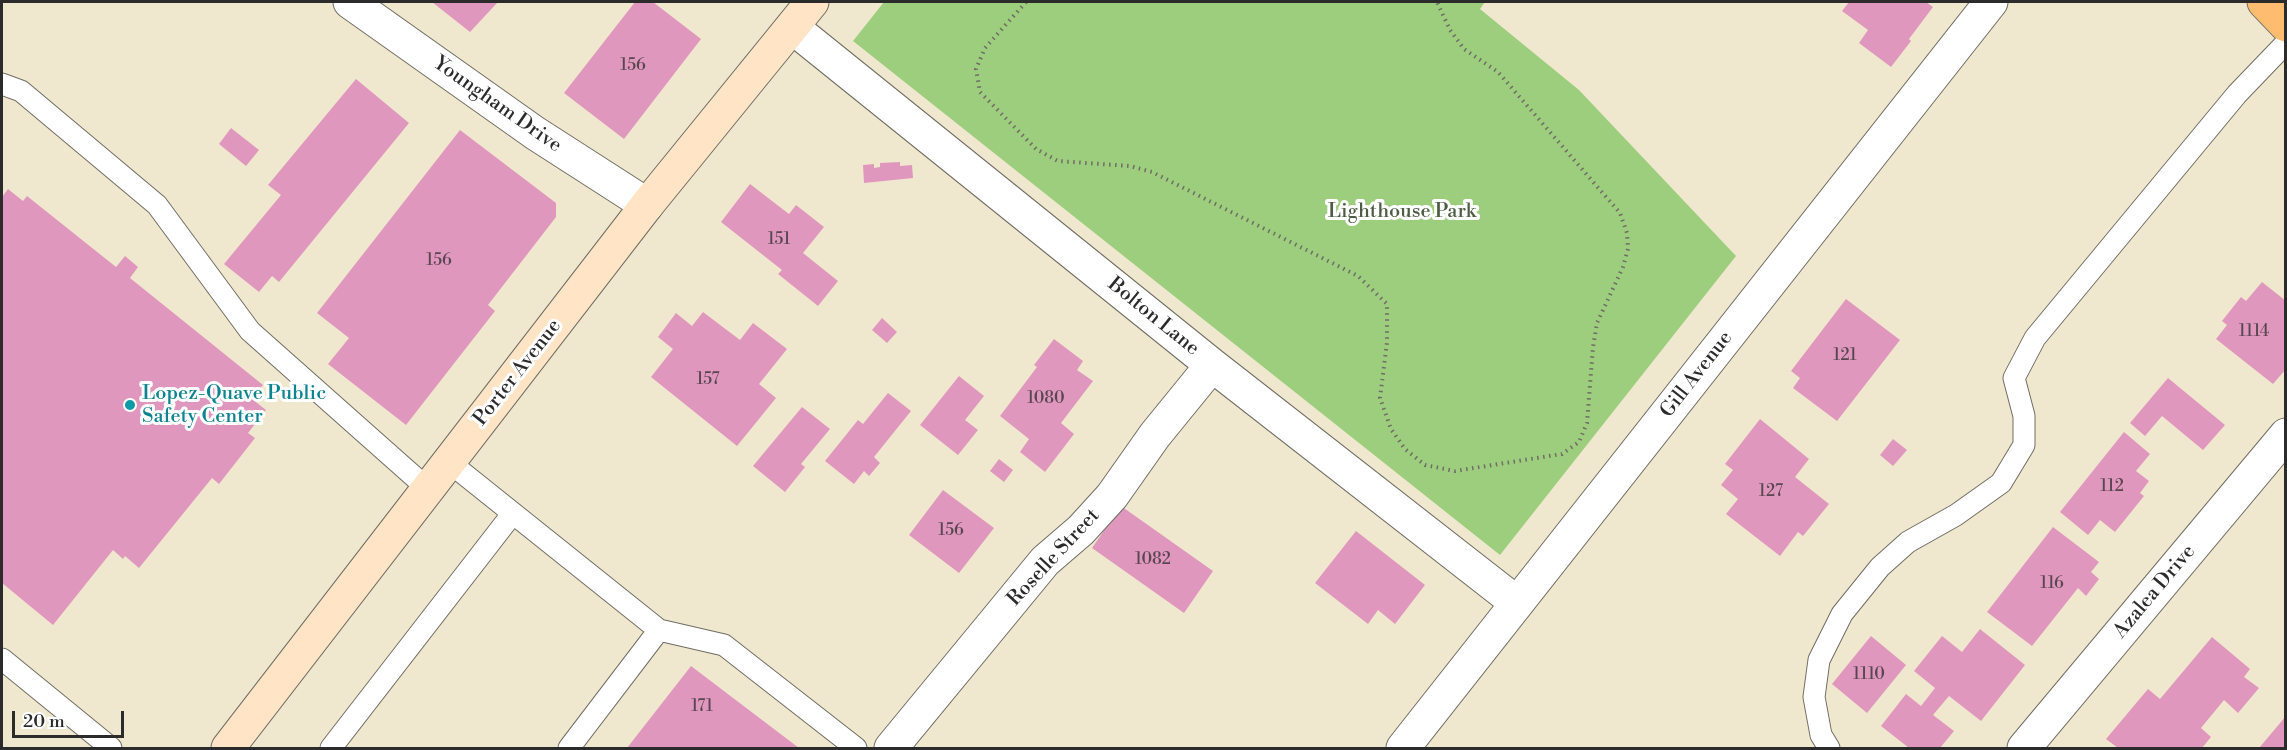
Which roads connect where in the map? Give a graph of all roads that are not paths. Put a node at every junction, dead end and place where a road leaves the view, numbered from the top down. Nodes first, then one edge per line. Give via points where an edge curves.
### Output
1 (351, 2) edge
2 (812, 2) edge
3 (1991, 2) edge
4 (2264, 2) edge
5 (2286, 25) edge
6 (792, 27) junction
7 (2286, 43) edge
8 (2, 84) edge
9 (647, 205) junction
10 (1212, 365) junction
11 (2286, 435) edge
12 (449, 462) junction
13 (428, 489) junction
14 (513, 513) junction
15 (1517, 603) junction
16 (659, 630) junction
17 (2, 659) edge
18 (233, 747) edge
19 (111, 748) edge
20 (331, 748) edge
21 (568, 748) edge
22 (856, 748) edge
23 (891, 748) edge
24 (1403, 748) edge
25 (1829, 748) edge
26 (2024, 748) edge

1 - 9 street, Youngham Drive via 535,133
2 - 6 main road, Porter Avenue
3 - 15 street, Gill Avenue
4 - 5 main road
6 - 9 main road, Porter Avenue
6 - 10 street, Bolton Lane
7 - 25 lane via 2237,94 2035,338 2014,378 2024,416 2024,445 2001,483 1908,542 1880,567 1842,614 1819,660 1814,697 1821,735
8 - 13 lane via 21,92 157,206 250,331
9 - 12 main road, Porter Avenue
10 - 15 street, Bolton Lane
10 - 23 street, Roselle Street via 1112,496 1045,561
11 - 26 street, Azalea Drive
12 - 13 main road, Porter Avenue
12 - 14 lane
13 - 18 main road, Porter Avenue
14 - 16 lane
14 - 20 lane
15 - 24 street, Gill Avenue
16 - 21 lane
16 - 22 lane via 724,645
17 - 19 lane

